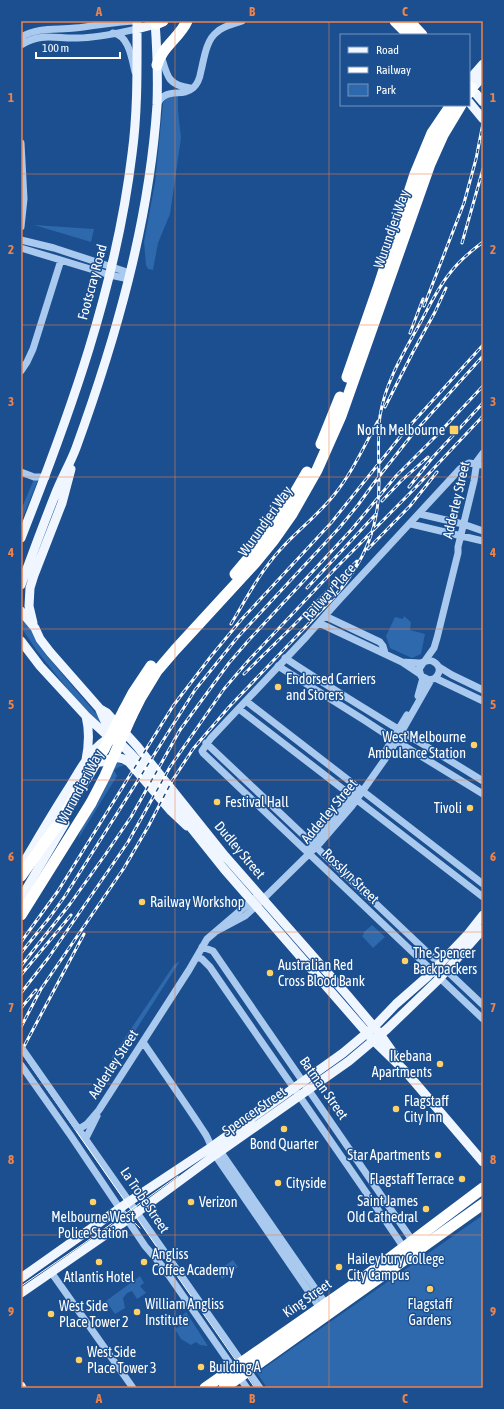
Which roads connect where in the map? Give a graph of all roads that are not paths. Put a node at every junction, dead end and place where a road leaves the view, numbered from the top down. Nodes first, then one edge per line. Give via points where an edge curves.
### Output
1 (188, 21) edge
2 (242, 21) edge
3 (395, 21) edge
4 (409, 21) edge
5 (157, 22) edge
6 (137, 24) edge
7 (113, 33) junction
8 (408, 34) edge
9 (421, 34) edge
10 (21, 37) edge
11 (21, 45) edge
12 (159, 61) junction
13 (483, 64) edge
14 (483, 76) edge
15 (137, 77) junction
16 (470, 87) edge
17 (193, 88) junction
18 (483, 102) edge
19 (470, 103) edge
20 (157, 105) junction
21 (443, 106) edge
22 (450, 106) edge
23 (460, 106) edge
24 (483, 119) edge
25 (432, 133) junction
26 (21, 143) edge
27 (21, 204) edge
28 (24, 212) junction
29 (21, 227) edge
30 (21, 240) edge
31 (21, 248) edge
32 (61, 260) junction
33 (111, 271) junction
34 (129, 276) junction
35 (21, 371) edge
36 (75, 450) junction
37 (482, 453) edge
38 (481, 464) edge
39 (21, 472) edge
40 (46, 477) junction
41 (420, 514) junction
42 (411, 524) junction
43 (465, 525) junction
44 (483, 531) edge
45 (463, 536) junction
46 (21, 538) edge
47 (483, 541) edge
48 (21, 585) edge
49 (21, 611) edge
50 (325, 616) junction
51 (319, 623) junction
52 (35, 628) junction
53 (21, 641) edge
54 (434, 648) junction
55 (385, 653) junction
56 (286, 658) junction
57 (402, 662) junction
58 (424, 662) junction
59 (437, 665) junction
60 (278, 666) junction
61 (422, 676) junction
62 (433, 679) junction
63 (483, 690) edge
64 (246, 701) junction
65 (483, 701) edge
66 (100, 709) junction
67 (238, 709) junction
68 (86, 716) junction
69 (401, 730) junction
70 (110, 738) junction
71 (130, 739) junction
72 (395, 740) junction
73 (206, 743) junction
74 (202, 751) joint
75 (86, 762) junction
76 (101, 762) junction
77 (483, 780) edge
78 (361, 789) junction
79 (483, 794) edge
80 (354, 798) junction
81 (192, 829) junction
82 (315, 846) junction
83 (307, 853) junction
84 (21, 867) edge
85 (21, 876) edge
86 (483, 884) edge
87 (262, 897) junction
88 (483, 897) edge
89 (21, 898) edge
90 (254, 903) junction
91 (21, 915) edge
92 (483, 915) edge
93 (483, 928) edge
94 (471, 936) junction
95 (202, 947) junction
96 (197, 957) junction
97 (443, 968) junction
98 (432, 972) junction
99 (439, 979) junction
100 (396, 1004) junction
101 (483, 1005) edge
102 (404, 1011) junction
103 (483, 1020) edge
104 (374, 1027) junction
105 (366, 1033) junction
106 (271, 1035) junction
107 (377, 1037) junction
108 (143, 1042) junction
109 (261, 1042) junction
110 (21, 1047) edge
111 (343, 1053) junction
112 (285, 1055) junction
113 (349, 1061) junction
114 (276, 1062) junction
115 (21, 1065) edge
116 (296, 1071) junction
117 (287, 1077) junction
118 (303, 1081) junction
119 (294, 1087) junction
120 (309, 1089) junction
121 (300, 1096) junction
122 (274, 1102) junction
123 (99, 1110) junction
124 (280, 1110) junction
125 (78, 1128) junction
126 (338, 1131) junction
127 (86, 1138) junction
128 (328, 1138) junction
129 (214, 1148) junction
130 (352, 1152) junction
131 (343, 1159) junction
132 (483, 1162) edge
133 (370, 1177) junction
134 (360, 1184) junction
135 (483, 1188) edge
136 (130, 1201) junction
137 (483, 1204) edge
138 (120, 1208) junction
139 (137, 1212) junction
140 (394, 1213) junction
141 (128, 1219) junction
142 (384, 1219) junction
143 (416, 1245) junction
144 (407, 1252) junction
145 (44, 1262) junction
146 (51, 1272) junction
147 (21, 1278) edge
148 (21, 1293) edge
149 (325, 1310) junction
150 (241, 1369) junction
151 (133, 1388) edge
152 (205, 1388) edge
153 (224, 1388) edge
154 (247, 1388) edge
155 (260, 1388) edge

1 - 12 highway
2 - 17 street via 213,35 198,81
3 - 8 highway
4 - 9 highway
5 - 6 main road
5 - 12 main road
6 - 7 street
6 - 10 street via 42,29
6 - 15 main road, Footscray Road
7 - 11 street via 78,38 45,36
7 - 15 street via 126,43
12 - 17 street via 177,86
12 - 20 main road
13 - 16 main road
14 - 16 main road
15 - 33 main road, Footscray Road via 132,158
16 - 18 main road
17 - 20 street via 167,94
19 - 24 main road
20 - 34 main road via 148,187
21 - 25 highway
22 - 25 highway, Wurundjeri Way
23 - 91 highway, Wurundjeri Way, bridge via 430,164 341,416 317,470 292,514 264,552 174,650 149,682 91,803
25 - 85 highway, Wurundjeri Way, bridge via 415,174 340,397 310,467 264,540 152,665 133,693 94,767
26 - 28 street
27 - 28 street
28 - 29 street
30 - 33 street
31 - 32 street
32 - 33 street
32 - 35 street via 33,349
33 - 34 street
33 - 40 main road, Footscray Road via 68,414
34 - 36 main road via 105,364
36 - 48 main road via 55,494
36 - 52 main road via 66,492 30,588 29,606
37 - 38 street, Adderley Street
38 - 41 street, Railway Place via 469,463 463,466
38 - 43 street, Adderley Street
39 - 40 street via 34,477
40 - 46 main road, Footscray Road
41 - 42 street, Railway Place
41 - 43 street
42 - 45 street
42 - 50 street, Railway Place
43 - 44 street
43 - 45 street, Adderley Street
45 - 47 street
45 - 54 street, Adderley Street via 458,547
49 - 52 main road, Dudley Street
50 - 51 street, Railway Place
50 - 55 street via 379,641
51 - 55 street
51 - 56 street, Railway Place
52 - 66 main road, Dudley Street via 50,652
53 - 68 main road, Dudley Street via 40,666
54 - 58 street, Adderley Street
54 - 59 street, Adderley Street
55 - 57 street
56 - 60 street, Railway Place
56 - 69 street
57 - 58 street
57 - 61 street
58 - 59 street via 430,660
58 - 61 street via 420,667
59 - 62 street via 439,673
59 - 63 street
60 - 64 street, Railway Place
60 - 72 street
61 - 62 street
61 - 69 street, Adderley Street via 420,690
62 - 65 street
62 - 69 street, Adderley Street
64 - 67 street, Railway Place
64 - 78 street
66 - 70 main road
66 - 71 main road, Dudley Street via 107,713
67 - 73 street, Railway Place
67 - 80 street
68 - 70 main road, Dudley Street
68 - 75 main road via 89,738
69 - 72 street, Adderley Street
69 - 77 street
70 - 71 main road
70 - 75 main road, Wurundjeri Way via 99,745
70 - 76 main road, Wurundjeri Way
70 - 81 main road, Dudley Street via 131,754 167,794
71 - 87 main road, Dudley Street via 225,856
72 - 78 street, Adderley Street
72 - 79 street
73 - 74 street, Railway Place
73 - 82 street, Rosslyn Street
74 - 83 street, Rosslyn Street
75 - 84 main road, Wurundjeri Way
76 - 81 main road via 118,757 129,762 179,819
76 - 89 main road, Wurundjeri Way
78 - 80 street, Adderley Street
78 - 86 street
80 - 82 street, Adderley Street
80 - 88 street
81 - 90 main road, Dudley Street
82 - 83 street, Adderley Street
82 - 97 street, Rosslyn Street
83 - 87 street, Adderley Street
83 - 98 street, Rosslyn Street
87 - 90 street, Adderley Street
87 - 104 main road, Dudley Street
90 - 95 street, Adderley Street via 245,916 209,937
90 - 105 main road, Dudley Street
92 - 94 main road, Spencer Street
93 - 94 main road, Spencer Street
94 - 97 main road, Spencer Street
95 - 96 street, Adderley Street
95 - 106 street, Batman Street via 213,951
96 - 108 street, Adderley Street
96 - 109 street, Batman Street via 210,967
97 - 98 main road, Spencer Street
97 - 99 main road, Spencer Street
97 - 101 street, Rosslyn Street
98 - 99 street, Rosslyn Street
98 - 100 main road, Spencer Street
99 - 102 main road, Spencer Street
99 - 103 street, Rosslyn Street
100 - 102 main road
100 - 104 main road, Spencer Street
102 - 107 main road, Spencer Street
104 - 105 main road, Spencer Street
104 - 107 main road, Dudley Street
105 - 107 main road, Dudley Street
105 - 111 main road, Spencer Street
106 - 109 street
106 - 112 street, Batman Street
107 - 113 main road, Spencer Street
107 - 132 main road, Dudley Street
108 - 123 street, Adderley Street
108 - 129 street
109 - 114 street, Batman Street
110 - 125 street, La Trobe Street, bridge
111 - 113 main road
111 - 118 main road, Spencer Street
112 - 114 street
112 - 116 street, Batman Street
113 - 120 main road, Spencer Street
114 - 117 street, Batman Street
115 - 138 street, La Trobe Street
116 - 117 street
116 - 118 street, Batman Street
117 - 119 street, Batman Street
118 - 119 main road, Spencer Street
118 - 120 street, Batman Street
119 - 121 street, Batman Street
119 - 122 main road, Spencer Street
120 - 121 main road, Spencer Street
120 - 126 street, Batman Street
121 - 124 main road, Spencer Street
121 - 128 street, Batman Street
122 - 124 main road
122 - 129 main road, Spencer Street
123 - 125 street, Adderley Street via 87,1124
123 - 127 street, Adderley Street
124 - 129 main road, Spencer Street
125 - 127 street, La Trobe Street
126 - 128 street
126 - 130 street, Batman Street
127 - 136 street, La Trobe Street
128 - 131 street, Batman Street
129 - 136 main road, Spencer Street
129 - 139 main road, Spencer Street
129 - 149 street
130 - 131 street
130 - 133 street, Batman Street
131 - 134 street, Batman Street
133 - 134 street
133 - 140 street, Batman Street
134 - 142 street, Batman Street
135 - 143 highway, King Street
136 - 138 main road, Spencer Street
136 - 139 street, La Trobe Street
137 - 143 highway, King Street
138 - 141 street, La Trobe Street
138 - 145 main road, Spencer Street
139 - 141 main road, Spencer Street
139 - 150 street, La Trobe Street
140 - 142 street
140 - 143 street, Batman Street
141 - 146 main road, Spencer Street
141 - 150 street, La Trobe Street
142 - 144 street, Batman Street
143 - 144 highway, King Street
144 - 149 highway, King Street
145 - 146 main road
145 - 147 main road, Spencer Street
146 - 148 main road, Spencer Street
146 - 151 street
149 - 150 highway, King Street
150 - 152 highway, King Street
150 - 153 highway, King Street
150 - 154 street, La Trobe Street
150 - 155 street, La Trobe Street

